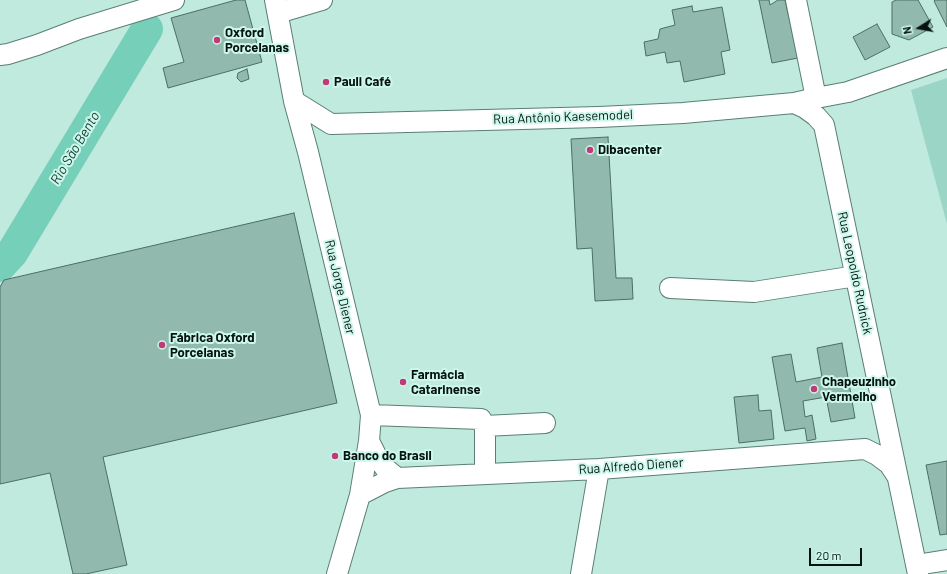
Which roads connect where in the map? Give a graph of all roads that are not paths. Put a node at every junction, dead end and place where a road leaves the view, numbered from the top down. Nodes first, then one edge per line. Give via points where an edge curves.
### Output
1 (174, 0) edge
2 (322, 0) edge
3 (796, 0) edge
4 (276, 6) edge
5 (0, 55) edge
6 (947, 58) edge
7 (848, 92) junction
8 (816, 98) junction
9 (294, 101) junction
10 (794, 103) junction
11 (331, 124) junction
12 (824, 125) junction
13 (308, 152) junction
14 (856, 276) junction
15 (670, 288) dead end
16 (371, 415) junction
17 (886, 421) junction
18 (545, 423) dead end
19 (485, 426) junction
20 (369, 440) junction
21 (865, 449) junction
22 (599, 469) junction
23 (485, 474) junction
24 (897, 476) junction
25 (397, 478) junction
26 (360, 495) junction
27 (947, 560) edge
28 (917, 570) edge
29 (337, 574) edge
30 (581, 574) edge

1 - 5 street
2 - 4 street
3 - 8 street
4 - 9 street, Rua Jorge Diener
6 - 7 street, Rua Antônio Kaesemodel
7 - 8 street, Rua Antônio Kaesemodel
7 - 12 street via 838,102
8 - 10 street, Rua Antônio Kaesemodel
9 - 11 street
9 - 13 street, Rua Jorge Diener
10 - 11 street, Rua Antônio Kaesemodel via 643,115
10 - 12 street via 806,108
11 - 13 street
12 - 14 street, Rua Leopoldo Rudnick
13 - 16 street, Rua Jorge Diener
14 - 15 street via 754,292
14 - 17 street, Rua Leopoldo Rudnick
16 - 19 street via 481,419
16 - 20 street, Rua Jorge Diener
17 - 21 street via 875,442
17 - 24 street, Rua Leopoldo Rudnick
18 - 19 street
19 - 23 street
20 - 25 street via 376,455
20 - 26 street, Rua Jorge Diener
21 - 22 street, Rua Alfredo Diener
21 - 24 street, Rua Leopoldo Rudnick via 889,464
22 - 23 street, Rua Alfredo Diener
22 - 30 street
23 - 25 street, Rua Alfredo Diener
24 - 28 street, Rua Leopoldo Rudnick
25 - 26 street, Rua Alfredo Diener
26 - 29 street, Rua Jorge Diener
27 - 28 street

